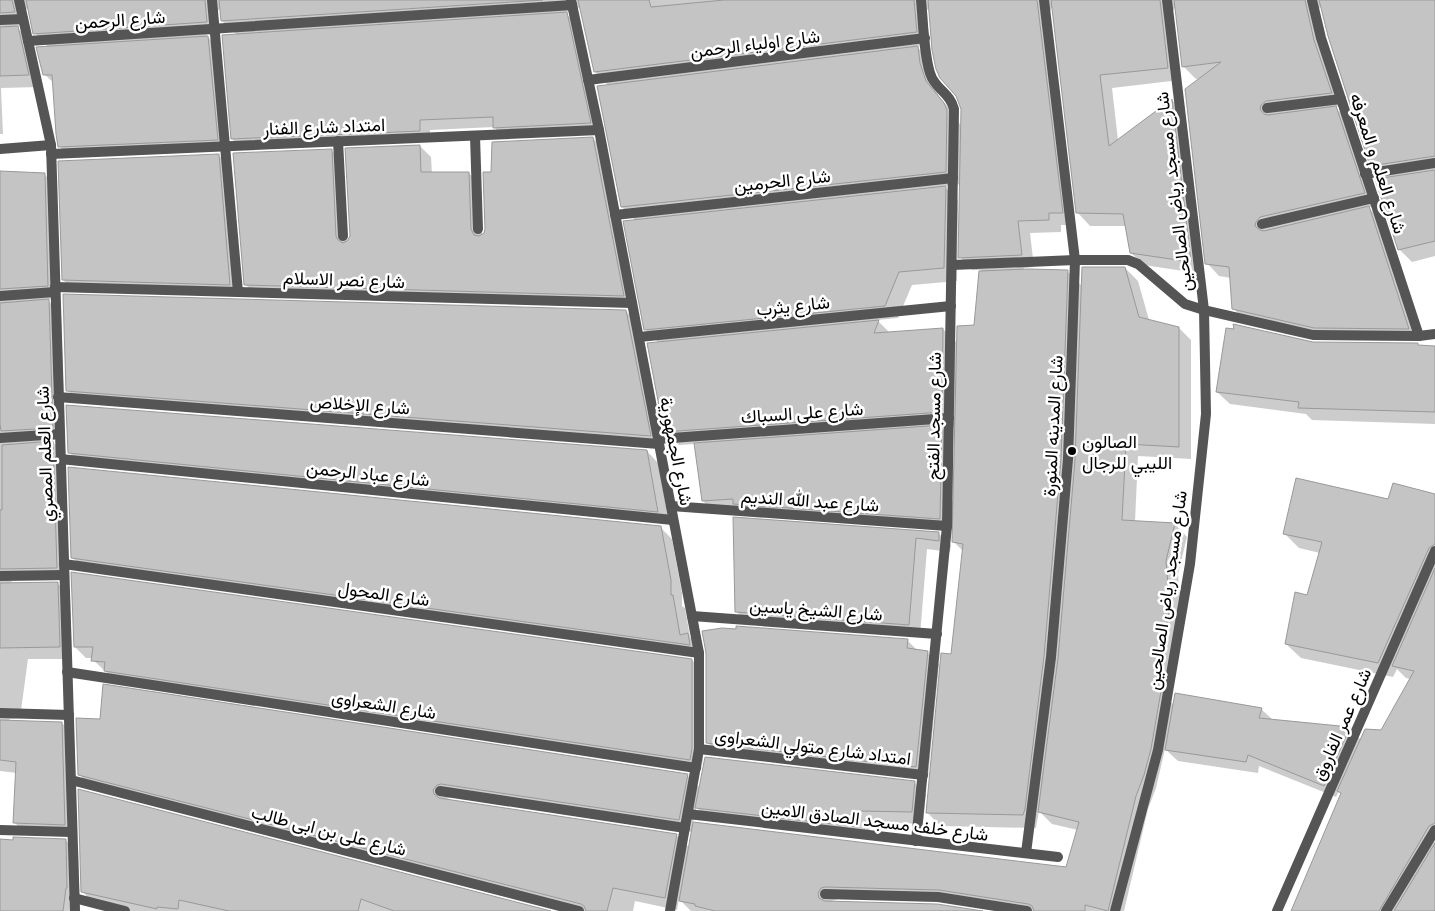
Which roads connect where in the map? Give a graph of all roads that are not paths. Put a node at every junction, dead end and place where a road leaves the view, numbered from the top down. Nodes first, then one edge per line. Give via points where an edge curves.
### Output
1 (19, 0) edge
2 (212, 0) edge
3 (921, 0) edge
4 (1044, 0) edge
5 (1167, 0) edge
6 (1312, 0) edge
7 (572, 3) edge
8 (23, 19) junction
9 (0, 20) edge
10 (215, 29) junction
11 (925, 38) junction
12 (28, 41) junction
13 (588, 80) junction
14 (1341, 98) junction
15 (1267, 108) dead end
16 (599, 130) junction
17 (474, 136) junction
18 (338, 142) junction
19 (225, 146) junction
20 (0, 149) edge
21 (51, 150) junction
22 (1435, 163) edge
23 (1365, 174) junction
24 (953, 178) junction
25 (1374, 198) junction
26 (615, 215) junction
27 (1262, 224) dead end
28 (478, 229) dead end
29 (343, 236) dead end
30 (1075, 260) junction
31 (952, 265) junction
32 (55, 290) junction
33 (238, 292) junction
34 (0, 296) edge
35 (632, 303) junction
36 (951, 306) junction
37 (1204, 310) junction
38 (1435, 334) edge
39 (1419, 336) junction
40 (639, 337) junction
41 (58, 397) junction
42 (949, 418) junction
43 (60, 434) junction
44 (0, 438) edge
45 (658, 441) junction
46 (60, 459) junction
47 (671, 506) junction
48 (673, 520) junction
49 (947, 526) junction
50 (1435, 551) edge
51 (64, 570) junction
52 (0, 576) edge
53 (692, 616) junction
54 (937, 634) junction
55 (699, 653) junction
56 (67, 672) junction
57 (0, 713) edge
58 (69, 715) junction
59 (699, 749) junction
60 (696, 768) junction
61 (923, 774) junction
62 (70, 780) junction
63 (440, 792) dead end
64 (688, 814) junction
65 (685, 828) junction
66 (0, 830) edge
67 (1435, 830) edge
68 (72, 832) junction
69 (916, 841) junction
70 (1026, 853) junction
71 (1058, 857) dead end
72 (825, 894) dead end
73 (74, 898) junction
74 (75, 911) edge
75 (125, 911) edge
76 (579, 911) edge
77 (670, 911) edge
78 (1027, 911) edge
79 (1114, 911) edge
80 (1276, 911) edge
81 (1386, 911) edge

1 - 8 street, شارع العلم المصري
2 - 10 street
3 - 11 street, شارع مسجد الفتح
4 - 30 street, شارع المدينه المنورة
5 - 37 street, شارع مسجد رياض الصالحين
6 - 14 street, شارع العلم و المعرفه via 1320,38
7 - 10 street, شارع الرحمن
7 - 13 street, شارع الجمهورية
8 - 9 street
8 - 12 street, شارع العلم المصري
10 - 12 street, شارع الرحمن
10 - 19 street
11 - 13 street, شارع اولياء الرحمن
11 - 24 street, شارع مسجد الفتح via 932,77 952,101 954,110
12 - 21 street, شارع العلم المصري
13 - 16 street, شارع الجمهورية
14 - 15 street
14 - 23 street, شارع العلم و المعرفه
16 - 17 street, امتداد شارع الفنار
16 - 26 street, شارع الجمهورية
17 - 18 street, امتداد شارع الفنار
17 - 28 street
18 - 19 street, امتداد شارع الفنار
18 - 29 street
19 - 21 street, امتداد شارع الفنار
19 - 33 street
20 - 21 street, امتداد شارع الفنار
21 - 32 street, شارع العلم المصري
22 - 23 street
23 - 25 street, شارع العلم و المعرفه
24 - 26 street, شارع الحرمين
24 - 31 street, شارع مسجد الفتح
25 - 27 street
25 - 39 street, شارع العلم و المعرفه
26 - 35 street, شارع الجمهورية
30 - 31 street
30 - 37 street via 1128,260 1138,264 1185,304
30 - 70 street, شارع المدينه المنورة via 1068,459 1051,657
31 - 36 street, شارع مسجد الفتح
32 - 33 street, شارع نصر الاسلام
32 - 34 street, شارع نصر الاسلام
32 - 41 street, شارع العلم المصري
33 - 35 street, شارع نصر الاسلام
35 - 40 street, شارع الجمهورية
36 - 40 street, شارع يثرب
36 - 42 street, شارع مسجد الفتح
37 - 39 street via 1313,335
37 - 79 street, شارع مسجد رياض الصالحين via 1206,414 1190,564 1158,750
38 - 39 street
40 - 45 street, شارع الجمهورية
41 - 43 street, شارع العلم المصري
41 - 45 street, شارع الإخلاص
42 - 45 street, شارع على السباك
42 - 49 street, شارع مسجد الفتح
43 - 44 street
43 - 46 street, شارع العلم المصري
45 - 47 street, شارع الجمهورية
46 - 48 street, شارع عباد الرحمن
46 - 51 street, شارع العلم المصري
47 - 48 street, شارع الجمهورية
47 - 49 street, شارع عبد الله النديم
48 - 53 street, شارع الجمهورية
49 - 54 street, شارع مسجد الفتح
50 - 80 street, شارع عمر الفاروق
51 - 52 street, شارع المحول
51 - 55 street, شارع المحول
51 - 56 street, شارع العلم المصري
53 - 54 street, شارع الشيخ ياسين
53 - 55 street, شارع الجمهورية
54 - 61 street, شارع مسجد الفتح
55 - 59 street, شارع الجمهورية
56 - 58 street, شارع العلم المصري
56 - 60 street, شارع الشعراوى
57 - 58 street
58 - 62 street, شارع العلم المصري
59 - 60 street, شارع الجمهورية
59 - 61 street, امتداد شارع متولي الشعراوى
60 - 64 street, شارع الجمهورية
61 - 69 street, شارع مسجد الفتح
62 - 68 street, شارع العلم المصري
62 - 76 street, شارع على بن ابى طالب
63 - 65 street
64 - 65 street, شارع الجمهورية
64 - 69 street, شارع خلف مسجد الصادق الامين
65 - 77 street, شارع الجمهورية
66 - 68 street
67 - 81 street
68 - 73 street, شارع العلم المصري
69 - 70 street, شارع خلف مسجد الصادق الامين
70 - 71 street, شارع خلف مسجد الصادق الامين
72 - 78 street via 938,897
73 - 74 street, شارع العلم المصري
73 - 75 street

